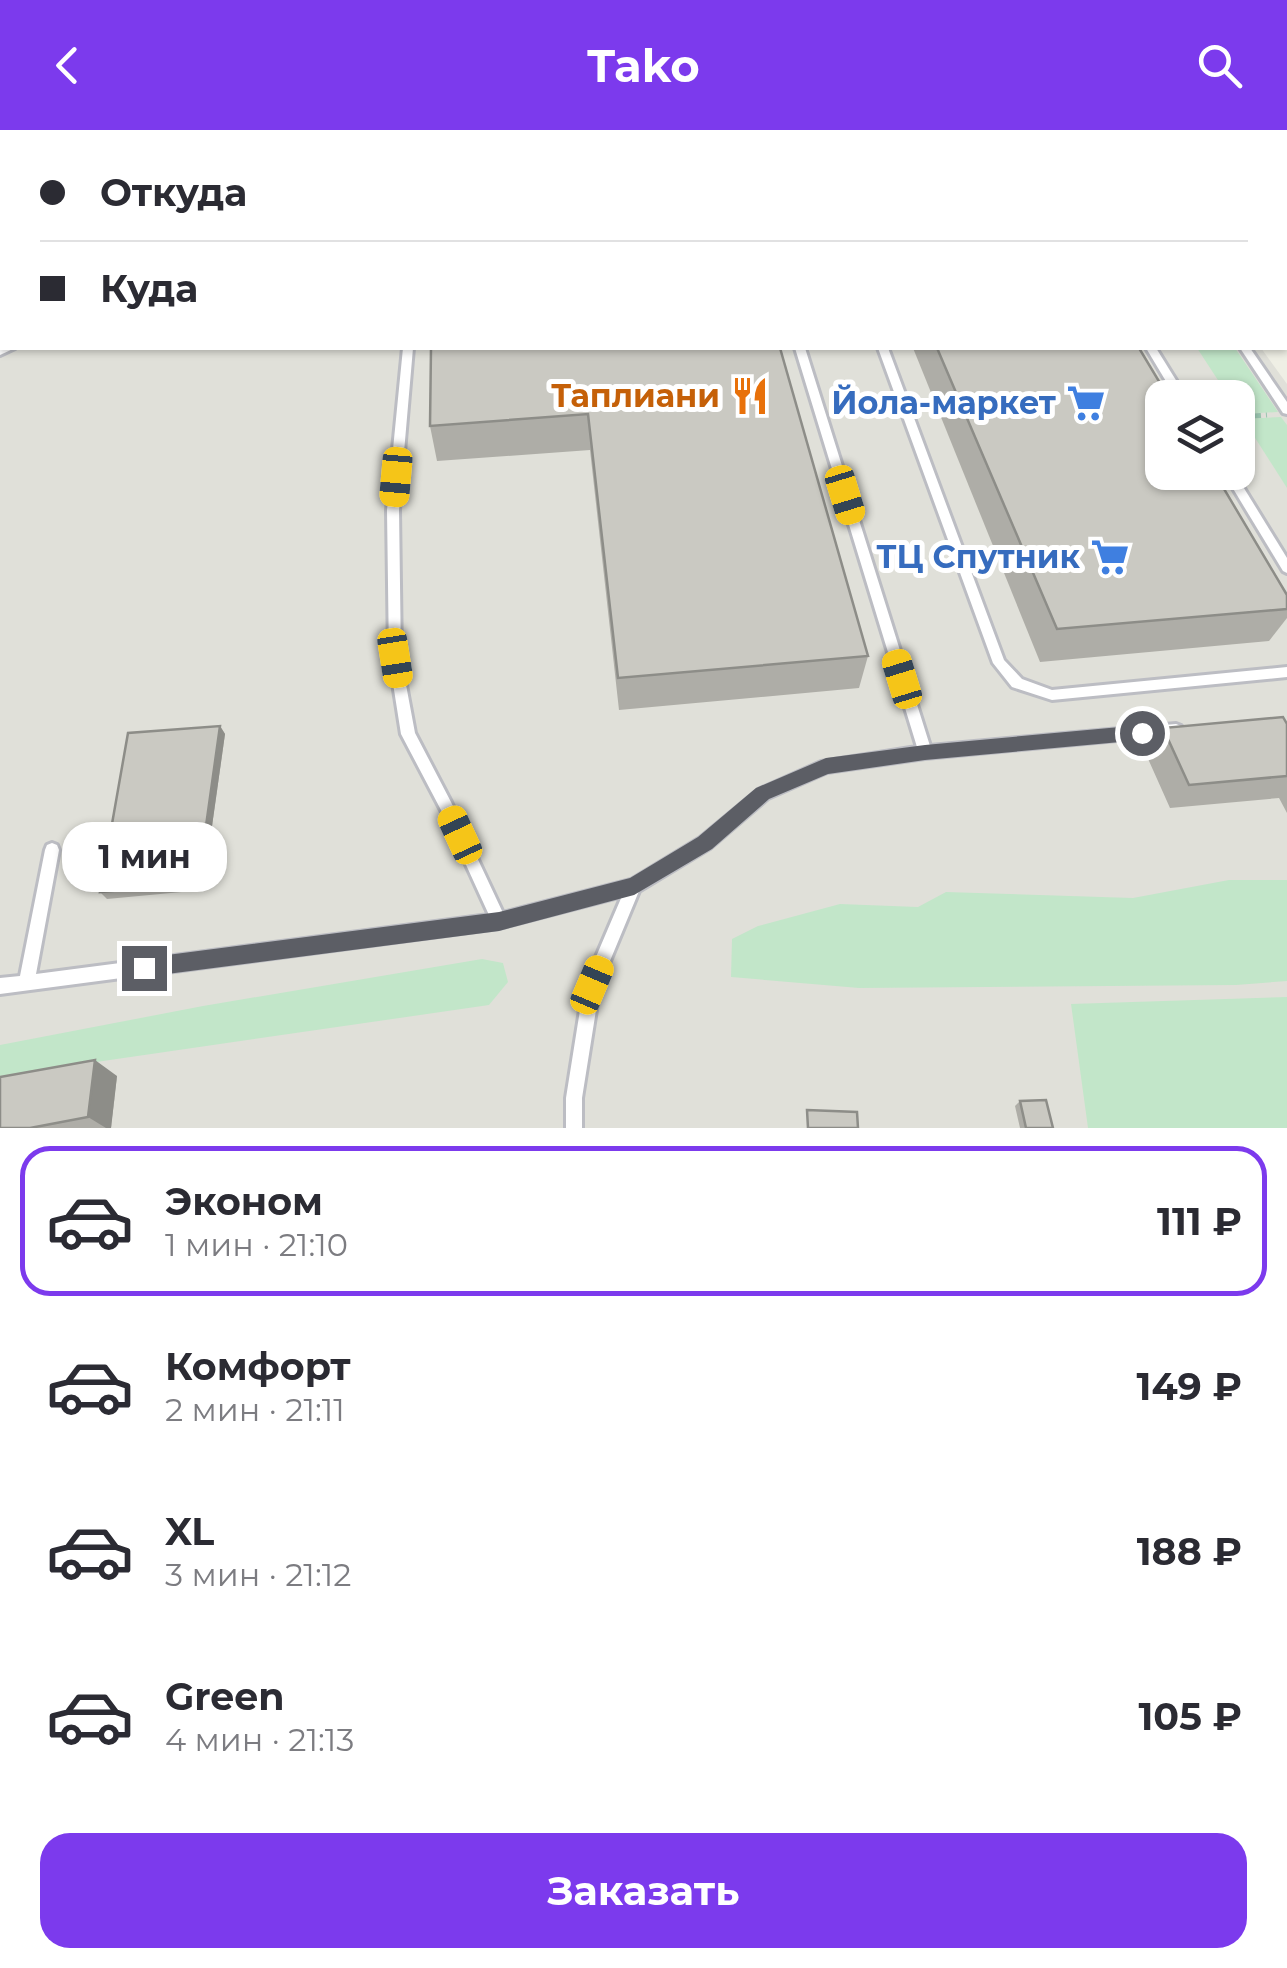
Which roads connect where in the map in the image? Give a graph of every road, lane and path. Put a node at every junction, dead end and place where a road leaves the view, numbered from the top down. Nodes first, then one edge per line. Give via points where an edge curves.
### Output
1 (408, 350) edge
2 (801, 350) edge
3 (885, 350) edge
4 (1152, 350) edge
5 (1245, 350) edge
6 (1171, 380) edge
7 (1284, 412) edge
8 (1255, 415) edge
9 (1239, 490) edge
10 (1287, 568) edge
11 (1287, 672) edge
12 (1192, 728) edge
13 (925, 752) junction
14 (52, 850) dead end
15 (634, 886) junction
16 (499, 921) junction
17 (26, 983) junction
18 (0, 986) edge
19 (574, 1128) edge

1 - 16 lane via 393,510 395,658 408,734
2 - 13 lane
3 - 11 lane via 998,662 1017,683 1052,694
4 - 6 lane
5 - 7 lane
7 - 8 path
9 - 10 lane
12 - 13 lane
13 - 15 lane via 826,766 762,794 705,843
14 - 17 lane
15 - 16 lane
15 - 19 lane via 592,985
16 - 17 lane
17 - 18 lane

